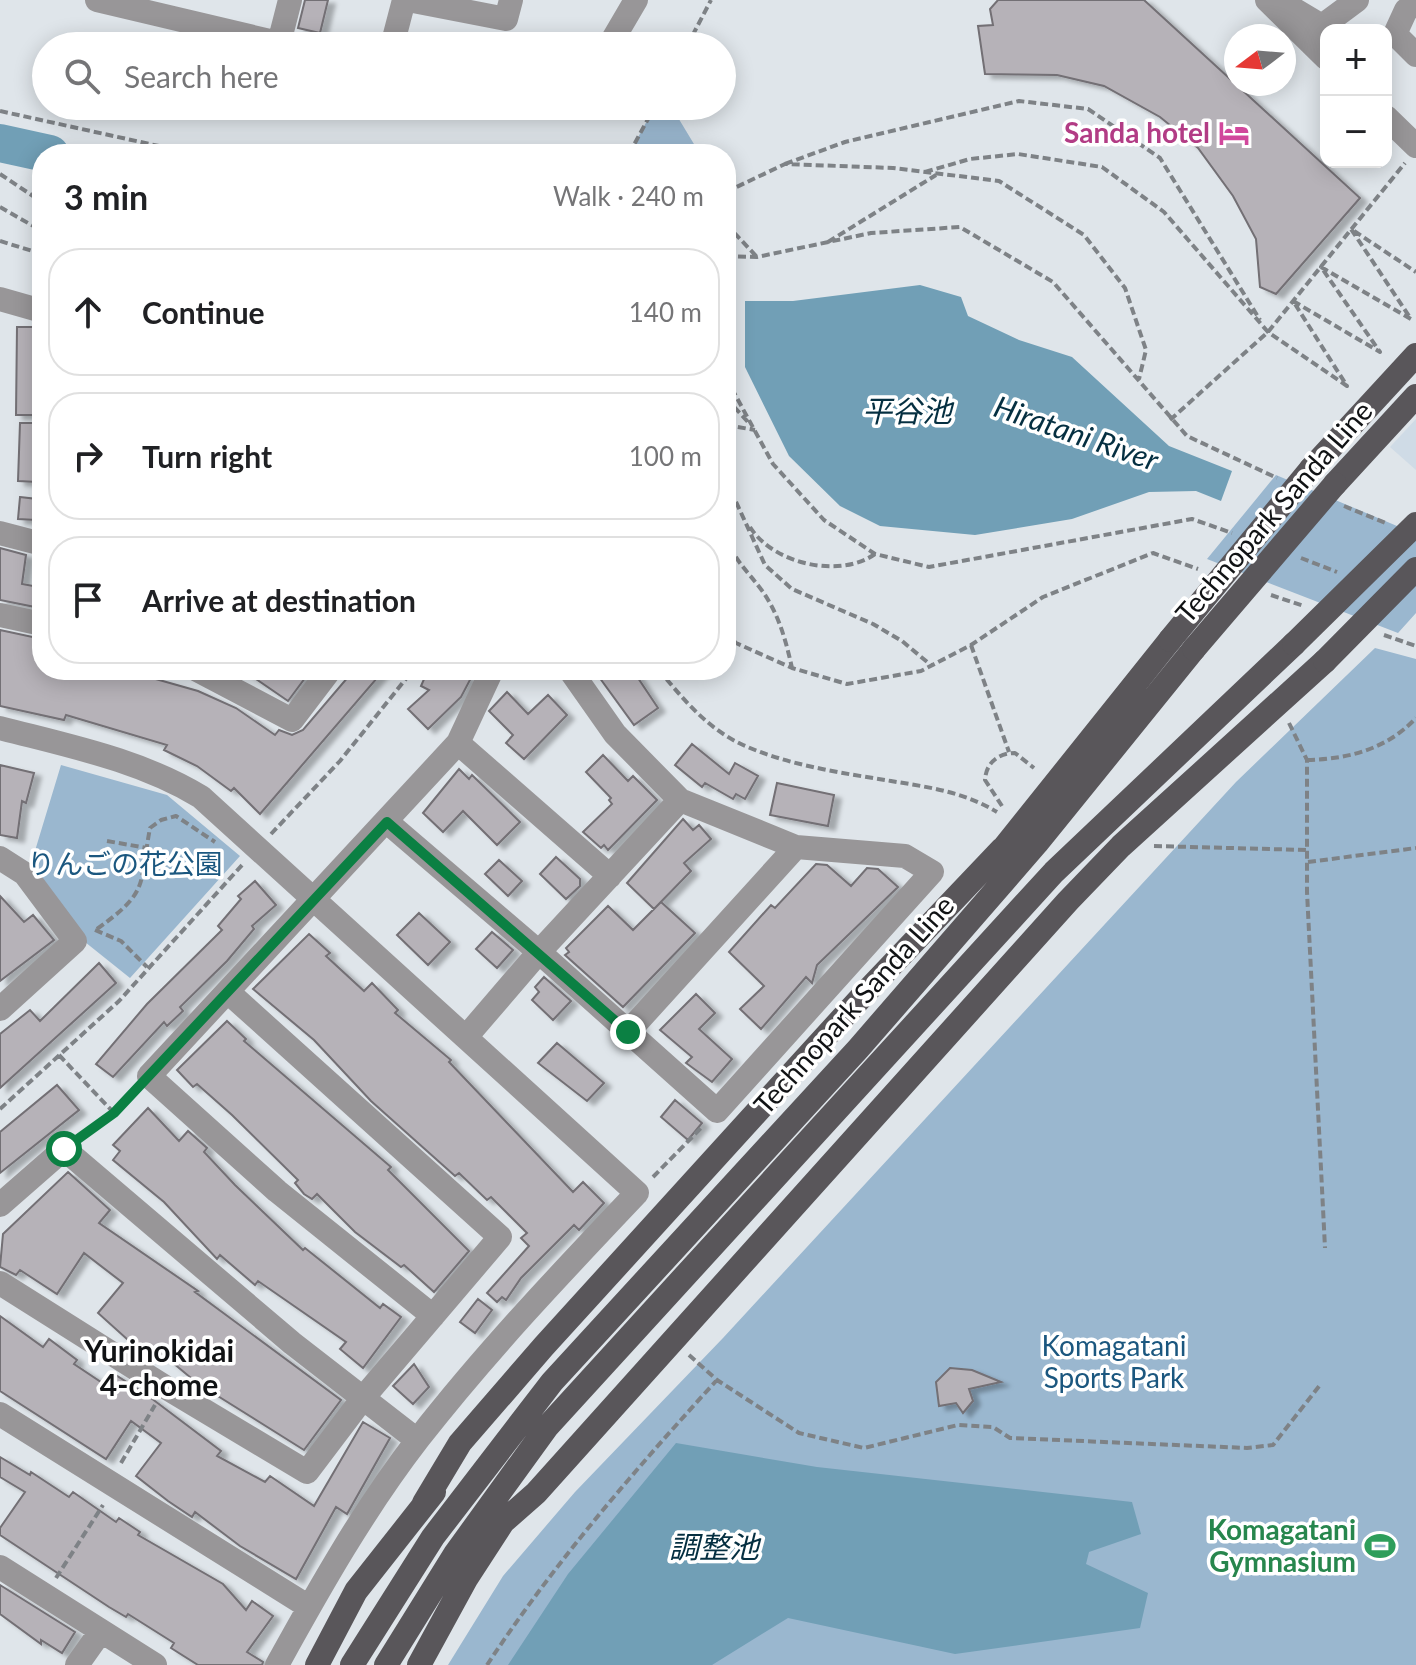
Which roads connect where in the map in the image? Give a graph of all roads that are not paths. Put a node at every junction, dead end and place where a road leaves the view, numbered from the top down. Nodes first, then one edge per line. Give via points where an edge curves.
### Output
1 (97, 0) edge
2 (290, 0) edge
3 (406, 0) edge
4 (511, 0) edge
5 (636, 0) edge
6 (1267, 0) edge
7 (1286, 0) edge
8 (1357, 0) edge
9 (1416, 4) edge
10 (173, 9) edge
11 (245, 32) edge
12 (286, 32) edge
13 (396, 32) edge
14 (617, 32) edge
15 (1320, 52) edge
16 (1416, 55) edge
17 (1392, 123) edge
18 (1411, 143) edge
19 (0, 299) edge
20 (32, 308) edge
21 (1416, 355) edge
22 (1416, 396) edge
23 (1409, 527) edge
24 (0, 533) edge
25 (32, 541) edge
26 (1416, 569) edge
27 (0, 615) edge
28 (32, 622) edge
29 (216, 680) edge
30 (322, 680) edge
31 (487, 680) edge
32 (577, 680) edge
33 (0, 728) edge
34 (458, 743) junction
35 (680, 800) junction
36 (387, 822) junction
37 (796, 847) junction
38 (1002, 849) junction
39 (0, 858) edge
40 (610, 876) junction
41 (317, 899) junction
42 (1068, 901) junction
43 (539, 952) junction
44 (228, 992) junction
45 (0, 1009) edge
46 (628, 1032) junction
47 (466, 1037) junction
48 (858, 1049) junction
49 (881, 1063) junction
50 (0, 1205) edge
51 (0, 1283) edge
52 (433, 1316) junction
53 (622, 1346) junction
54 (552, 1382) junction
55 (363, 1398) junction
56 (0, 1414) edge
57 (417, 1440) junction
58 (424, 1503) junction
59 (503, 1522) junction
60 (0, 1567) edge
61 (309, 1607) junction
62 (101, 1631) junction
63 (77, 1665) edge
64 (155, 1665) edge
65 (277, 1665) edge
66 (317, 1665) edge
67 (352, 1665) edge
68 (386, 1665) edge
69 (419, 1665) edge

1 - 10 street
2 - 12 street
3 - 4 street via 506,19
3 - 13 street
5 - 14 street
6 - 15 street
7 - 8 street via 1322,26
9 - 16 street via 1406,10 1395,34
10 - 11 street
17 - 18 street
19 - 20 street
21 - 38 main road, bridge via 1311,469
22 - 48 main road, Technopark Sanda Line, bridge via 1194,649 1037,843
23 - 49 main road, Technopark Sanda Line, bridge via 1054,872
24 - 25 street
26 - 42 main road, bridge
27 - 28 street
29 - 30 street via 292,720
31 - 34 street
32 - 35 street via 615,734
33 - 41 street via 168,777 201,797 251,856
34 - 36 street
34 - 40 street
35 - 37 street
35 - 40 street
36 - 41 street
36 - 43 street
37 - 46 street
37 - 46 street via 905,856 932,872 717,1111
38 - 48 main road via 879,1004
38 - 58 main road via 544,1346 460,1443
39 - 45 street via 25,874 86,935
40 - 43 street
41 - 44 street
41 - 47 street
42 - 49 main road
42 - 59 main road via 536,1493
43 - 46 street
43 - 47 street
44 - 52 street via 500,1237
44 - 52 street via 149,1076 277,1191
47 - 57 street via 637,1193
48 - 54 main road, Technopark Sanda Line
49 - 53 main road, Technopark Sanda Line
50 - 55 street via 64,1149
51 - 55 street via 307,1472
52 - 55 street
53 - 59 main road via 602,1391
53 - 68 main road, Technopark Sanda Line via 547,1427 455,1554
54 - 58 main road via 504,1414
54 - 67 main road, Technopark Sanda Line via 433,1537
55 - 57 street
56 - 61 street
57 - 61 street
58 - 66 main road via 356,1591
59 - 69 main road
60 - 62 street
61 - 65 street
62 - 63 street
62 - 64 street

